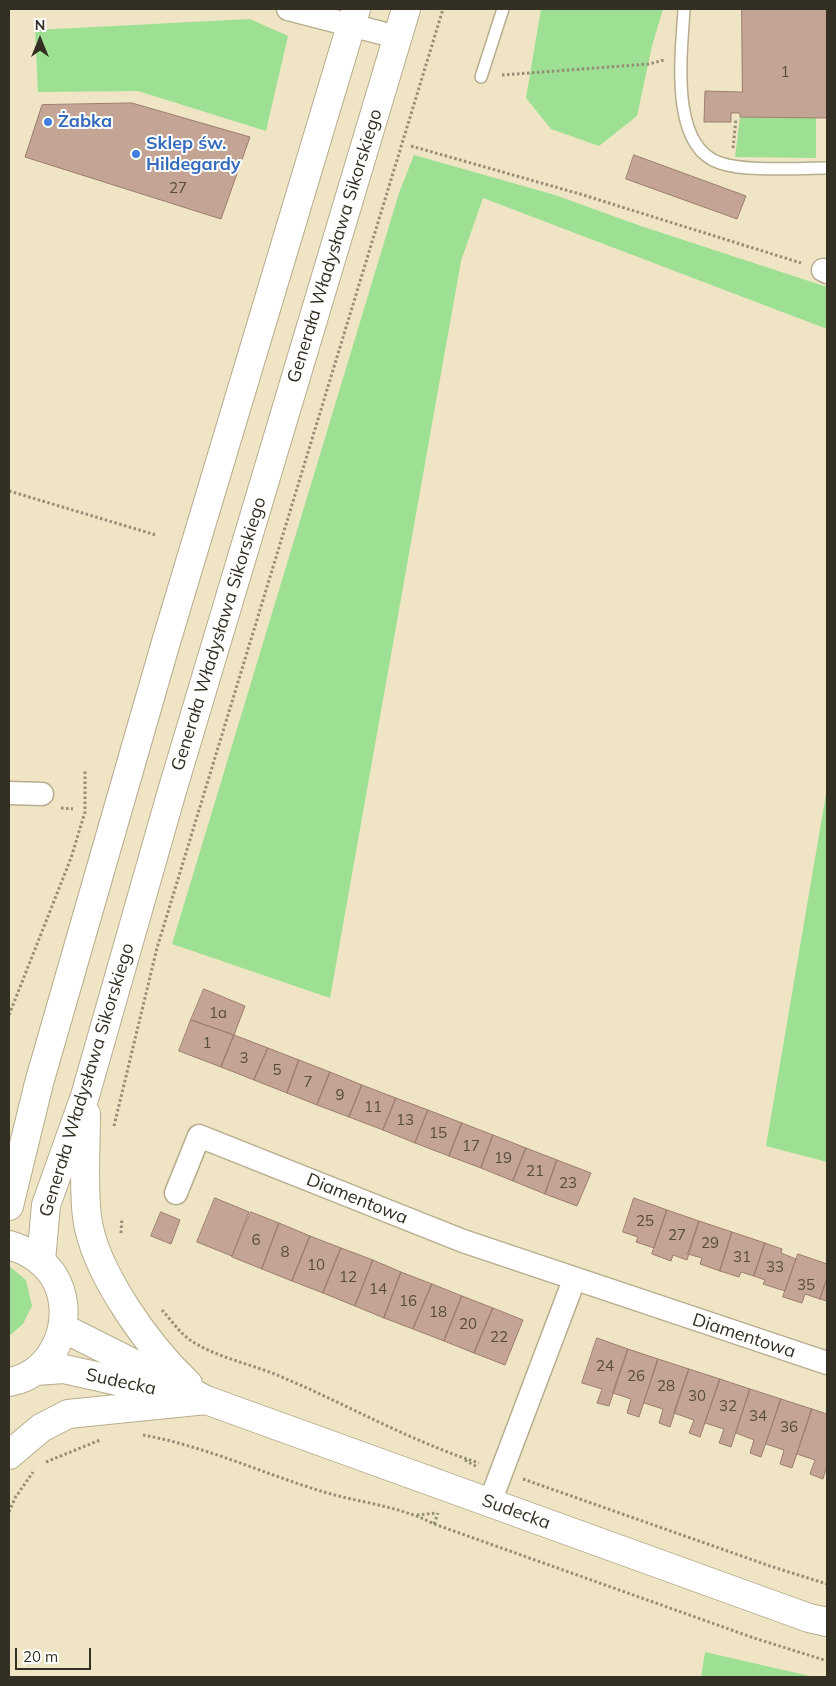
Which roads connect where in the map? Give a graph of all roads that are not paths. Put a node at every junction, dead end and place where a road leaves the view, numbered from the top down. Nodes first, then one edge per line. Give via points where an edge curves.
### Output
1 (288, 9) edge
2 (406, 9) edge
3 (503, 9) edge
4 (684, 9) edge
5 (354, 17) edge
6 (397, 37) junction
7 (481, 77) road end
8 (827, 168) edge
9 (9, 794) edge
10 (42, 794) dead end
11 (39, 1083) junction
12 (85, 1096) junction
13 (9, 1127) edge
14 (176, 1193) dead end
15 (9, 1206) edge
16 (9, 1245) edge
17 (41, 1261) junction
18 (574, 1280) junction
19 (63, 1328) junction
20 (827, 1363) edge
21 (36, 1370) junction
22 (9, 1382) edge
23 (206, 1400) junction
24 (9, 1455) edge
25 (490, 1502) junction
26 (827, 1622) edge

1 - 5 street
2 - 6 street, Generała Władysława Sikorskiego
3 - 7 lane
4 - 8 lane via 681,108 689,132 703,152 718,163 731,166
5 - 6 street
5 - 11 street via 169,632
6 - 12 street, Generała Władysława Sikorskiego via 172,791
9 - 10 street
11 - 13 street
11 - 15 street
12 - 17 street, Generała Władysława Sikorskiego via 46,1205
12 - 23 street via 86,1215 94,1246 119,1298 170,1366
14 - 18 street, Diamentowa via 199,1136 463,1241
16 - 17 street
17 - 19 street via 61,1292
18 - 20 street, Diamentowa
18 - 25 street
19 - 21 street via 48,1359
19 - 23 street, Sudecka
21 - 22 street
21 - 23 street, Sudecka via 64,1369
23 - 24 street via 68,1414 41,1428
23 - 25 street, Sudecka
25 - 26 street, Sudecka via 696,1579

